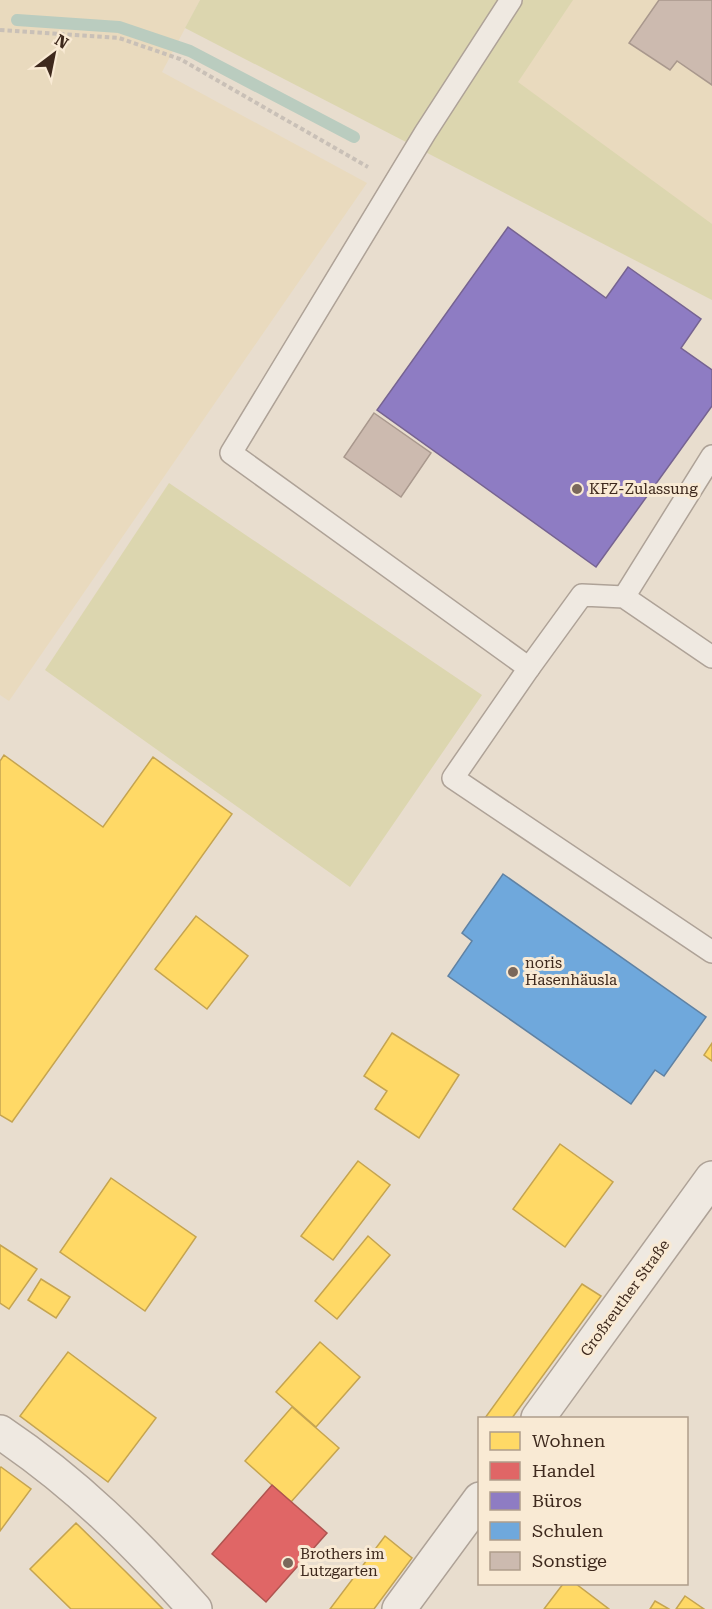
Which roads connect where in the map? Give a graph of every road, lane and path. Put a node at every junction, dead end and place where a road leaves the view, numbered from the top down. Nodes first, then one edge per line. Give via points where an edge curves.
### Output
1 (511, 0) edge
2 (0, 30) edge
3 (395, 182) junction
4 (712, 456) edge
5 (624, 597) junction
6 (712, 657) edge
7 (529, 668) junction
8 (712, 952) edge
9 (712, 1178) edge
10 (539, 1417) edge
11 (0, 1432) edge
12 (478, 1502) edge
13 (195, 1609) edge
14 (399, 1609) edge

1 - 3 lane
2 - 3 path via 119,38 180,59
3 - 7 lane via 231,453
4 - 5 lane
5 - 6 lane
5 - 7 lane via 582,595
7 - 8 lane via 453,778
9 - 10 street, Großreuther Straße
11 - 13 street via 89,1499 132,1539
12 - 14 street

